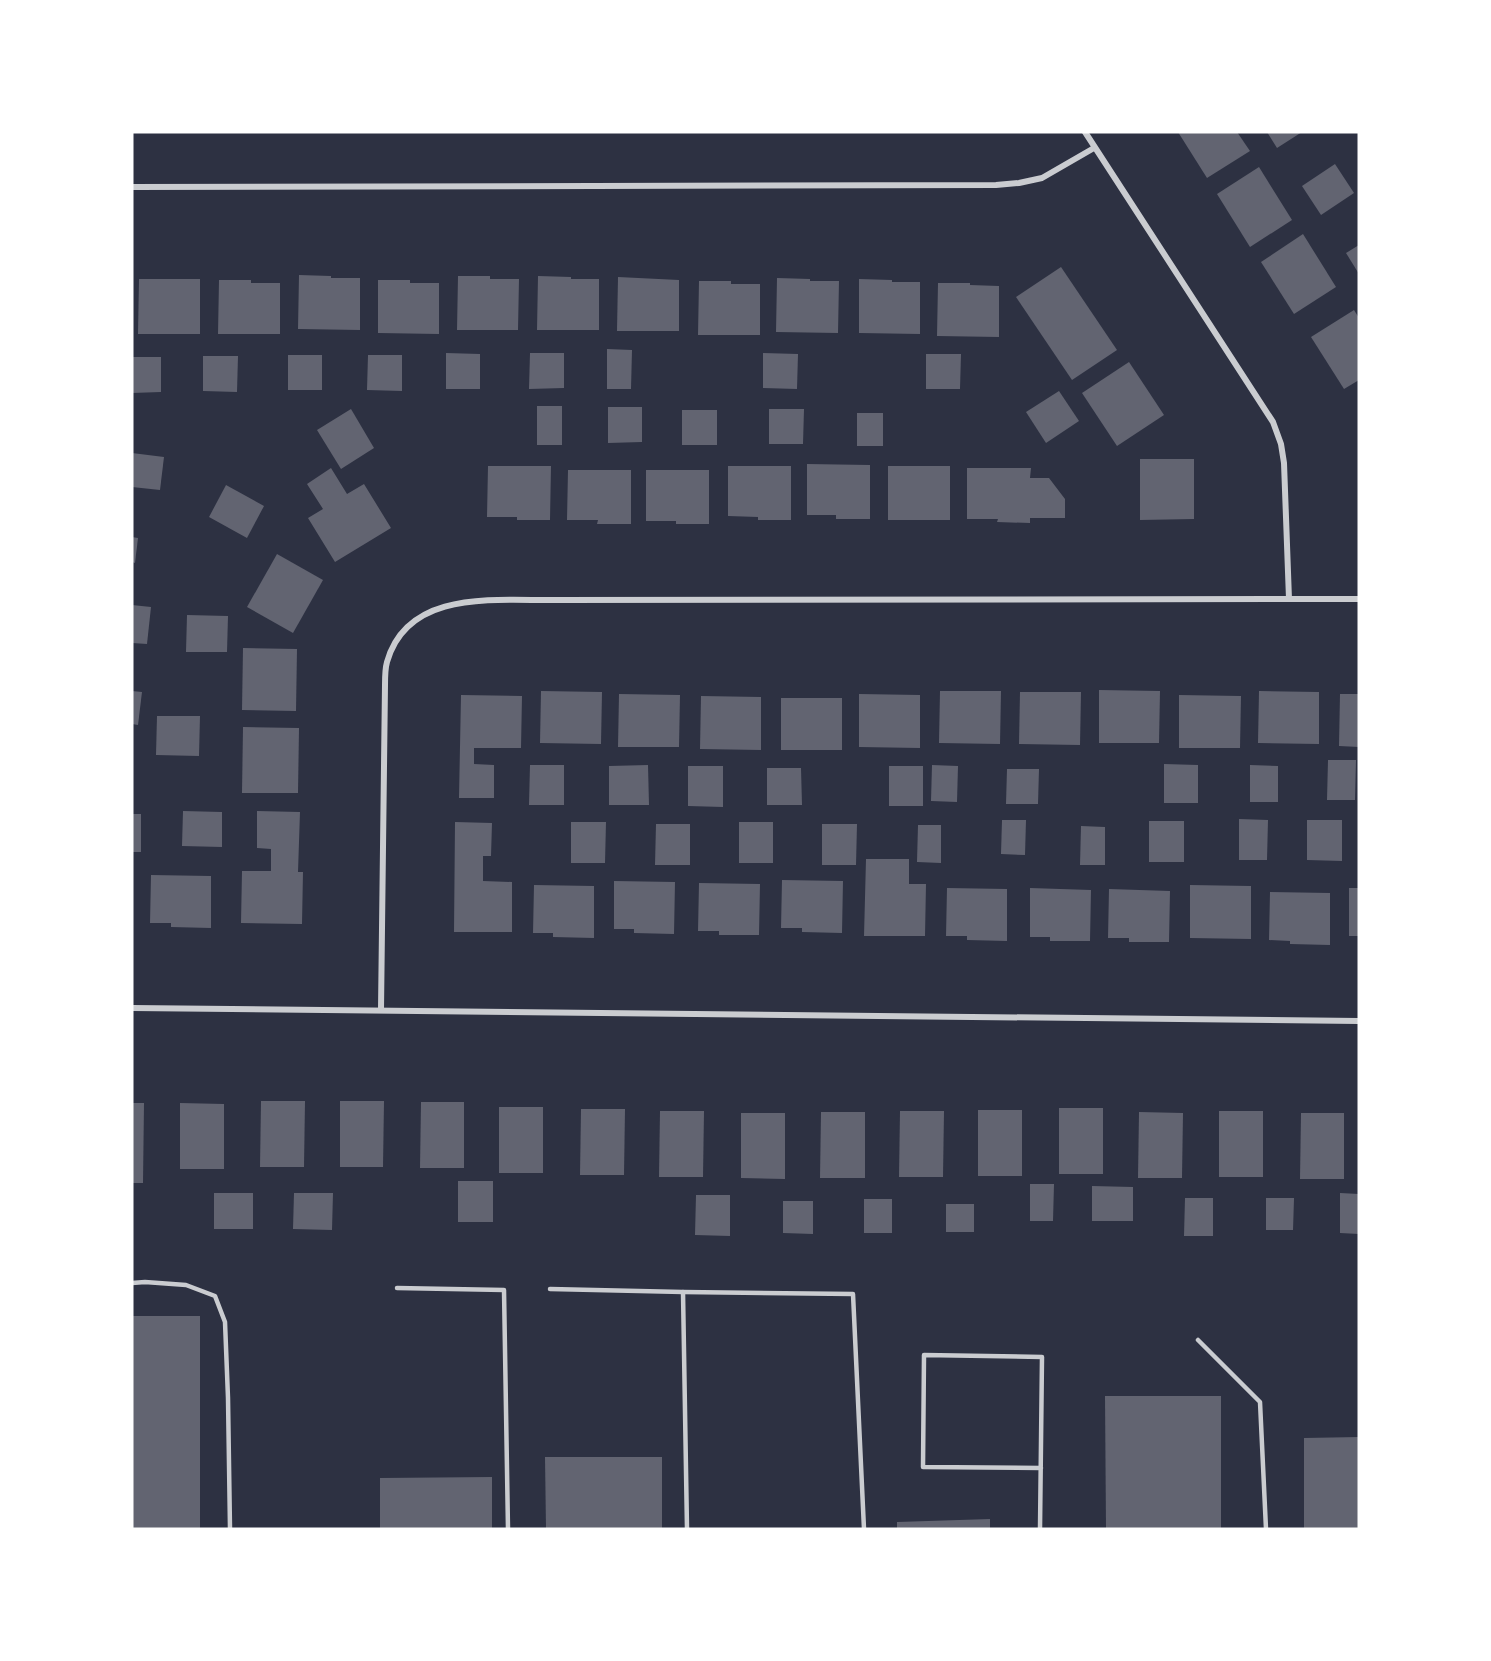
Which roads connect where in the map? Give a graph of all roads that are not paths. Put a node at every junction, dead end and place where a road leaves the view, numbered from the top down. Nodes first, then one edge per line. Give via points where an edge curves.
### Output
1 (1085, 132) edge
2 (1094, 148) junction
3 (132, 187) edge
4 (1289, 599) junction
5 (1359, 599) edge
6 (132, 1008) edge
7 (381, 1010) junction
8 (1359, 1021) edge
9 (132, 1283) edge
10 (397, 1288) dead end
11 (550, 1289) dead end
12 (683, 1292) junction
13 (1198, 1340) dead end
14 (1041, 1468) junction
15 (230, 1529) edge
16 (508, 1529) edge
17 (687, 1529) edge
18 (864, 1529) edge
19 (1040, 1529) edge
20 (1266, 1529) edge

1 - 2 street
2 - 3 street via 1042,178 996,185
2 - 4 street via 1273,422 1284,463
4 - 5 street
4 - 7 street via 558,600 476,602 433,610 403,630 387,663
6 - 7 street
7 - 8 street
9 - 15 lane via 186,1285 215,1296 225,1322
10 - 16 lane via 504,1290
11 - 12 lane
12 - 17 lane
12 - 18 lane via 853,1293
13 - 20 lane via 1260,1402
14 - 14 lane via 1042,1357 924,1355 923,1467
14 - 19 lane

